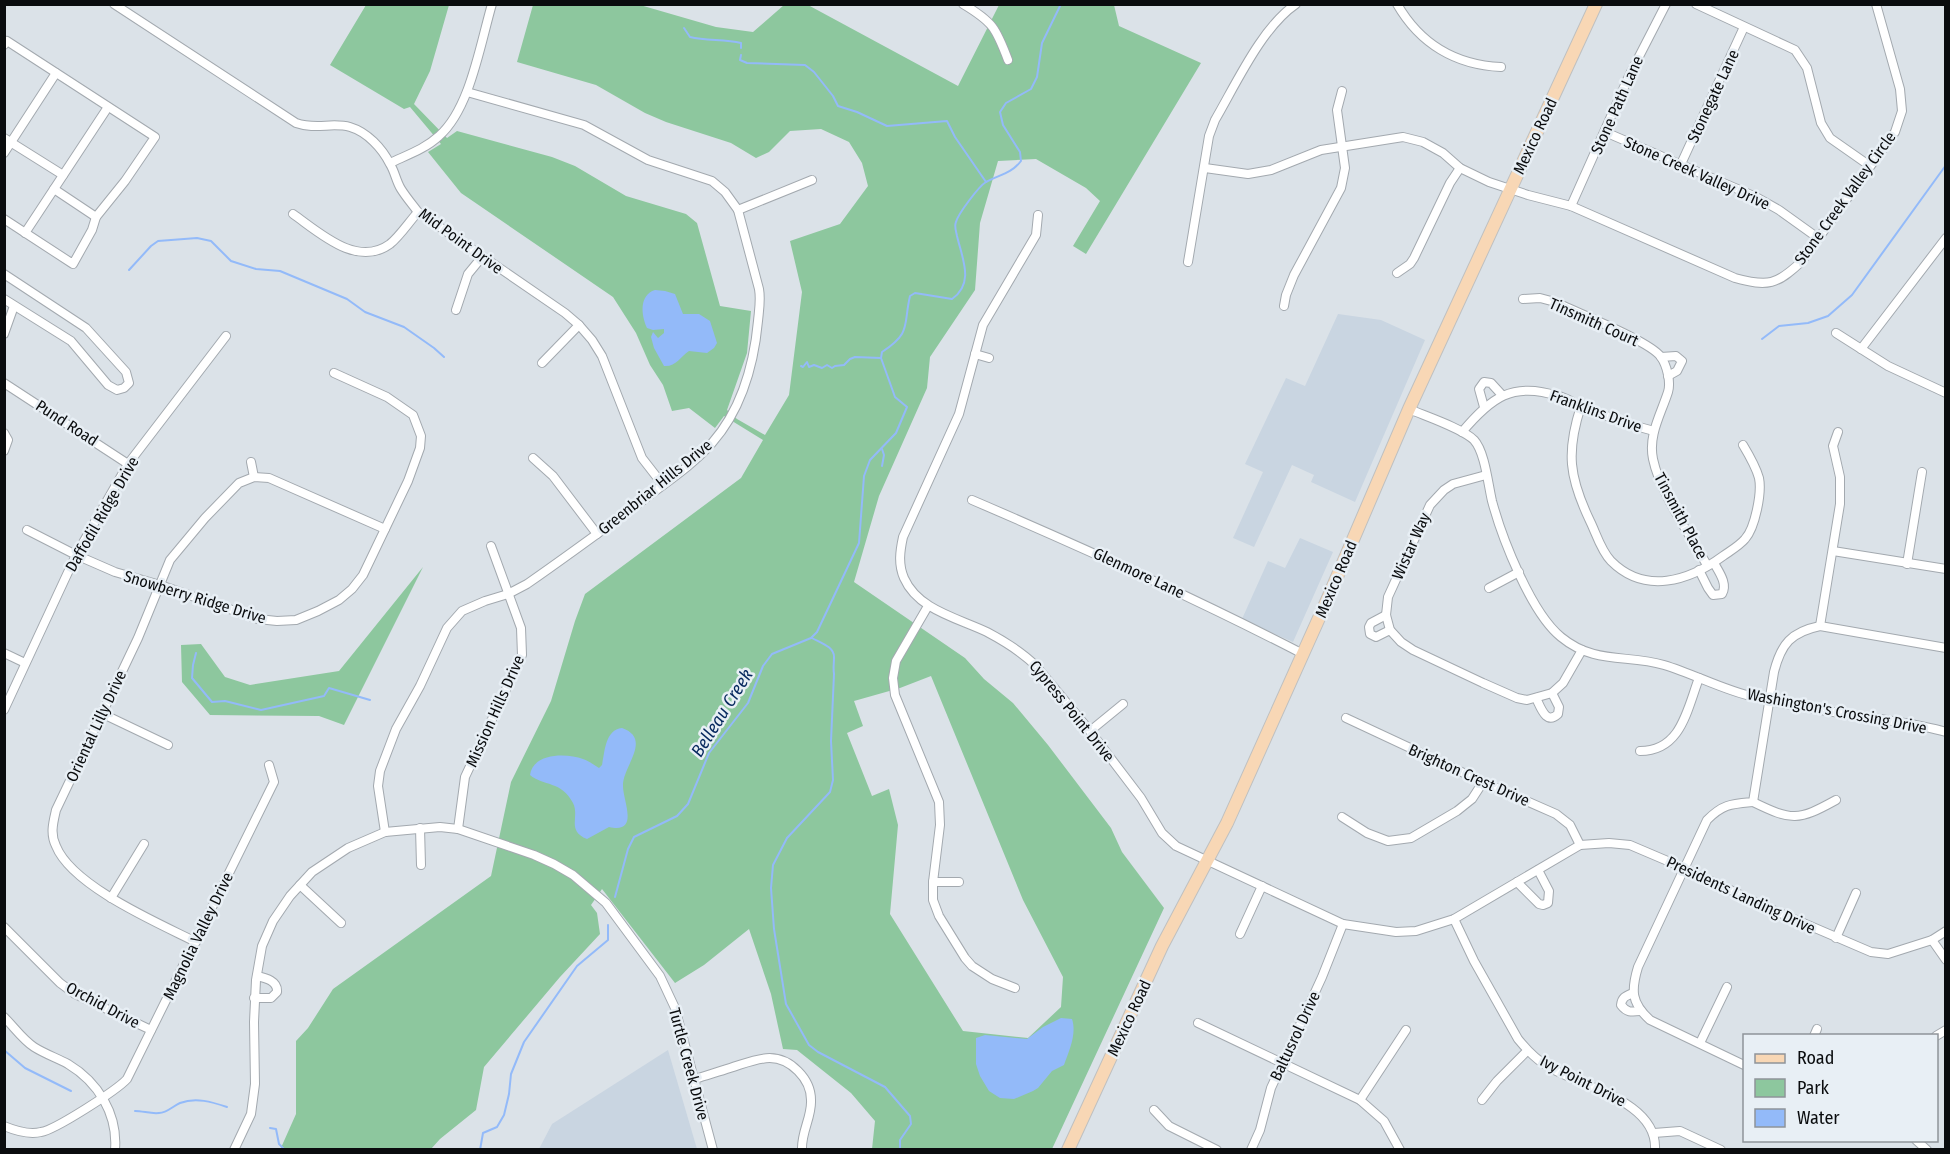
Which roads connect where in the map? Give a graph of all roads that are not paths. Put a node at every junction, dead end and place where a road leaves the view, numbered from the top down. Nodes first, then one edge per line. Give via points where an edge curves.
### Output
1 (114, 4) edge
2 (492, 4) edge
3 (963, 4) edge
4 (1296, 4) edge
5 (1397, 4) edge
6 (1596, 4) edge
7 (1666, 4) edge
8 (1696, 4) edge
9 (1876, 4) edge
10 (1744, 27) junction
11 (4, 45) edge
12 (1008, 60) dead end
13 (1501, 67) dead end
14 (56, 73) junction
15 (467, 92) junction
16 (1342, 92) dead end
17 (108, 107) junction
18 (1605, 132) junction
19 (8, 140) edge
20 (1342, 145) junction
21 (4, 153) edge
22 (390, 163) junction
23 (1681, 164) junction
24 (1870, 166) junction
25 (1205, 168) junction
26 (1460, 168) junction
27 (63, 176) junction
28 (812, 180) dead end
29 (54, 189) junction
30 (1510, 189) junction
31 (1571, 206) junction
32 (738, 210) junction
33 (418, 212) junction
34 (293, 214) dead end
35 (1038, 215) dead end
36 (96, 217) junction
37 (4, 219) edge
38 (26, 233) junction
39 (1818, 238) junction
40 (1946, 238) edge
41 (482, 257) junction
42 (1188, 262) dead end
43 (1397, 273) dead end
44 (4, 274) edge
45 (4, 299) edge
46 (1523, 299) dead end
47 (14, 306) junction
48 (1284, 306) dead end
49 (456, 310) dead end
50 (579, 325) junction
51 (1836, 333) dead end
52 (4, 334) edge
53 (226, 336) dead end
54 (1861, 349) junction
55 (975, 354) junction
56 (1661, 357) junction
57 (989, 358) dead end
58 (542, 363) dead end
59 (334, 374) dead end
60 (1668, 376) junction
61 (4, 383) edge
62 (1946, 393) edge
63 (1502, 395) junction
64 (1581, 406) junction
65 (1484, 407) junction
66 (1409, 409) junction
67 (1654, 431) junction
68 (1462, 432) junction
69 (1838, 432) dead end
70 (4, 433) edge
71 (1743, 445) dead end
72 (4, 452) edge
73 (533, 458) dead end
74 (251, 462) dead end
75 (128, 464) junction
76 (1922, 472) dead end
77 (1486, 475) junction
78 (254, 477) junction
79 (663, 484) junction
80 (972, 500) dead end
81 (386, 529) junction
82 (27, 530) dead end
83 (597, 534) junction
84 (491, 546) dead end
85 (1833, 551) junction
86 (76, 555) junction
87 (1907, 564) junction
88 (1707, 566) junction
89 (1946, 569) edge
90 (1519, 572) junction
91 (160, 585) junction
92 (1489, 588) dead end
93 (508, 594) junction
94 (928, 606) junction
95 (1386, 615) junction
96 (1820, 626) junction
97 (1390, 630) junction
98 (1946, 648) edge
99 (1582, 650) junction
100 (4, 653) edge
101 (1303, 654) junction
102 (25, 663) junction
103 (1699, 678) junction
104 (1552, 693) junction
105 (1536, 698) junction
106 (1770, 701) junction
107 (1124, 704) dead end
108 (4, 710) edge
109 (103, 714) junction
110 (1346, 718) dead end
111 (1090, 731) junction
112 (1946, 732) edge
113 (168, 745) dead end
114 (1640, 751) dead end
115 (269, 765) dead end
116 (1483, 783) junction
117 (1836, 800) dead end
118 (1753, 802) junction
119 (1342, 817) dead end
120 (420, 828) junction
121 (458, 829) junction
122 (385, 832) junction
123 (144, 844) dead end
124 (1580, 845) junction
125 (1208, 861) junction
126 (421, 865) dead end
127 (1684, 868) junction
128 (1538, 870) junction
129 (933, 882) junction
130 (959, 882) dead end
131 (1517, 882) junction
132 (300, 885) junction
133 (1262, 886) junction
134 (1856, 893) dead end
135 (111, 898) junction
136 (1454, 919) junction
137 (341, 923) dead end
138 (1343, 924) junction
139 (4, 927) edge
140 (1946, 931) edge
141 (1240, 934) dead end
142 (1836, 938) junction
143 (1932, 940) junction
144 (196, 942) junction
145 (1946, 960) edge
146 (257, 976) junction
147 (1727, 987) dead end
148 (1014, 988) dead end
149 (1633, 993) junction
150 (254, 998) junction
151 (1641, 1011) junction
152 (4, 1017) edge
153 (1198, 1023) dead end
154 (151, 1030) junction
155 (1406, 1030) dead end
156 (1700, 1043) junction
157 (1527, 1051) junction
158 (1284, 1064) junction
159 (1743, 1064) edge
160 (695, 1079) junction
161 (103, 1096) junction
162 (1360, 1100) junction
163 (1482, 1100) dead end
164 (1154, 1110) dead end
165 (4, 1126) edge
166 (1654, 1133) junction
167 (115, 1149) edge
168 (234, 1149) edge
169 (713, 1149) edge
170 (802, 1149) edge
171 (1068, 1149) edge
172 (1217, 1149) edge
173 (1251, 1149) edge
174 (1400, 1149) edge
175 (1655, 1149) edge
176 (1721, 1149) edge

1 - 22 street, Mid Point Drive via 296,123 315,128 349,127 362,132
2 - 15 street
3 - 12 street via 994,26
4 - 25 street via 1268,31 1215,120
5 - 13 street via 1412,27 1433,45 1476,66
6 - 30 main road, Mexico Road
7 - 18 street, Stone Path Lane
8 - 10 street
9 - 24 street, Stone Creek Valley Circle via 1902,111 1895,132
10 - 23 street, Stonegate Lane
10 - 24 street via 1795,50 1807,68 1821,123 1830,138
11 - 14 street via 7,41
14 - 17 street
14 - 19 street
15 - 22 street via 454,121 440,136
15 - 32 street, Greenbriar Hills Drive via 584,125 648,160 712,181
16 - 20 street via 1337,110
17 - 27 street
17 - 36 street via 155,137
18 - 23 street, Stone Creek Valley Drive
18 - 31 street, Stone Path Lane
19 - 21 street
19 - 27 street
20 - 25 street, Stone Creek Valley Circle via 1248,174
20 - 26 street, Stone Creek Valley Circle via 1414,139 1443,153
20 - 48 street via 1345,168 1341,188 1294,276
22 - 33 street, Mid Point Drive via 401,189
23 - 39 street, Stone Creek Valley Drive via 1756,197
24 - 39 street, Stone Creek Valley Circle
25 - 42 street
26 - 30 street, Stone Creek Valley Circle
26 - 43 street via 1414,258
27 - 29 street
28 - 32 street
29 - 36 street
29 - 38 street
30 - 31 street, Stone Creek Valley Circle
30 - 66 main road, Mexico Road
31 - 39 street, Stone Creek Valley Circle via 1753,283 1774,283 1789,273
32 - 79 street, Greenbriar Hills Drive via 760,297 749,371 741,395 719,434 706,450
33 - 34 street via 391,243 363,253 344,248
33 - 41 street, Mid Point Drive
35 - 55 street, Cypress Point Drive via 1036,235 983,326
36 - 38 street via 74,264
37 - 38 street
40 - 54 street
41 - 49 street via 468,274
41 - 50 street, Mid Point Drive
44 - 47 street via 86,328 126,372 129,383 117,390 108,385 71,341
45 - 47 street
46 - 56 street, Tinsmith Court via 1555,302 1641,341
47 - 52 street
50 - 58 street
50 - 79 street, Mid Point Drive via 602,356 642,458
51 - 54 street
53 - 75 street, Daffodil Ridge Drive
54 - 62 street
55 - 57 street
55 - 94 street, Cypress Point Drive via 959,414 903,537 899,558 904,578
56 - 60 street, Tinsmith Court
56 - 60 street, Tinsmith Court via 1676,356 1682,361 1677,371
59 - 81 street, Snowberry Ridge Drive via 401,405 413,415 421,436 417,459
60 - 67 street, Tinsmith Court via 1668,392
61 - 75 street, Pund Road
63 - 64 street, Franklins Drive via 1538,391
63 - 65 street, Franklins Drive
63 - 65 street, Franklins Drive via 1491,383 1484,382 1479,389
64 - 67 street, Franklins Drive
64 - 88 street via 1571,456 1574,482 1610,560 1637,578 1656,582 1677,579
65 - 68 street, Franklins Drive
66 - 68 street, Washington's Crossing Drive
66 - 101 main road, Mexico Road
67 - 88 street, Tinsmith Place via 1653,456 1658,477
68 - 77 street, Washington's Crossing Drive via 1474,440
69 - 85 street via 1833,446 1840,477 1840,504
70 - 72 street via 8,440
71 - 88 street via 1760,479 1753,523 1745,539
73 - 83 street via 553,476
74 - 78 street
75 - 86 street, Daffodil Ridge Drive
76 - 87 street
77 - 90 street, Washington's Crossing Drive via 1503,536
77 - 95 street, Wistar Way via 1453,484 1430,505 1388,597
78 - 81 street via 269,478
78 - 91 street, Oriental Lilly Drive via 239,483 187,538 166,566
79 - 83 street, Greenbriar Hills Drive
80 - 101 street, Glenmore Lane via 1113,561
81 - 91 street, Snowberry Ridge Drive via 352,589 339,600 296,620 258,619
82 - 86 street, Snowberry Ridge Drive
83 - 93 street, Greenbriar Hills Drive
84 - 93 street, Mission Hills Drive
85 - 87 street
85 - 96 street
86 - 91 street, Snowberry Ridge Drive
86 - 102 street, Daffodil Ridge Drive
87 - 89 street
90 - 92 street
90 - 99 street, Washington's Crossing Drive via 1534,603 1558,636
91 - 109 street, Oriental Lilly Drive
93 - 121 street, Mission Hills Drive via 521,628 522,655 465,777
93 - 122 street, Greenbriar Hills Drive via 462,611 447,628 396,729 380,771 378,786
94 - 111 street, Cypress Point Drive via 987,633 1028,658
94 - 129 street via 896,661 893,678 895,695 939,802
95 - 97 street, Wistar Way
95 - 97 street, Wistar Way via 1371,623 1369,631 1376,637
96 - 98 street
96 - 106 street via 1795,635 1783,647
97 - 105 street via 1413,650 1483,683 1517,698
99 - 103 street, Washington's Crossing Drive via 1608,658 1662,664
99 - 104 street via 1563,683
100 - 102 street
101 - 125 main road, Mexico Road
102 - 108 street, Daffodil Ridge Drive
103 - 106 street, Washington's Crossing Drive
103 - 114 street via 1677,733 1661,748
104 - 105 street
104 - 105 street via 1559,707 1555,717 1544,716
106 - 112 street, Washington's Crossing Drive
106 - 118 street
107 - 111 street
109 - 113 street
109 - 135 street, Oriental Lilly Drive via 52,825 59,853 91,885
110 - 116 street, Brighton Crest Drive
111 - 125 street, Cypress Point Drive via 1141,798 1162,833 1179,848
115 - 144 street, Magnolia Valley Drive via 274,782
116 - 119 street via 1457,811 1411,838 1388,841
116 - 124 street, Brighton Crest Drive via 1556,814 1570,825
117 - 118 street via 1812,814 1797,817
118 - 127 street via 1732,803 1717,810 1707,820
120 - 121 street, Turtle Creek Drive
120 - 122 street, Turtle Creek Drive
120 - 126 street
121 - 160 street, Turtle Creek Drive via 554,864 606,903 663,981 675,1008
122 - 132 street, Turtle Creek Drive via 348,848
123 - 135 street
124 - 127 street, Presidents Landing Drive via 1630,845
124 - 128 street, Presidents Landing Drive
125 - 133 street, Presidents Landing Drive
125 - 171 main road, Mexico Road via 1162,946
127 - 142 street, Presidents Landing Drive
127 - 149 street via 1638,967
128 - 131 street, Presidents Landing Drive
128 - 131 street via 1549,891 1548,903 1539,904
129 - 130 street
129 - 148 street via 933,900 939,916 965,958 980,972
131 - 136 street, Presidents Landing Drive
132 - 137 street
132 - 146 street, Turtle Creek Drive via 273,921 262,946
133 - 138 street, Presidents Landing Drive
133 - 141 street
134 - 142 street
135 - 144 street, Oriental Lilly Drive
136 - 138 street, Presidents Landing Drive via 1406,932
136 - 157 street, Ivy Point Drive via 1484,980
138 - 158 street, Baltusrol Drive
139 - 154 street, Orchid Drive via 68,988
140 - 143 street, Presidents Landing Drive
142 - 143 street, Presidents Landing Drive via 1871,952 1888,954
143 - 145 street
144 - 154 street, Magnolia Valley Drive
146 - 150 street, Turtle Creek Drive
146 - 150 street via 278,987 271,998
147 - 156 street
149 - 151 street
149 - 151 street via 1624,997 1621,1005 1631,1012
150 - 168 street, Turtle Creek Drive via 255,1084 251,1114
151 - 156 street via 1650,1020
152 - 161 street via 28,1043 88,1078
153 - 158 street
154 - 161 street, Magnolia Valley Drive via 127,1079
155 - 162 street
156 - 159 street
157 - 163 street
157 - 166 street, Ivy Point Drive via 1549,1067 1634,1108
158 - 162 street
158 - 173 street, Baltusrol Drive via 1271,1088
160 - 169 street, Turtle Creek Drive
160 - 170 street via 763,1058 789,1064 807,1083 812,1103 801,1138
161 - 165 street, Magnolia Valley Drive via 50,1130 32,1133
161 - 167 street via 114,1126
162 - 174 street via 1384,1121
164 - 172 street via 1169,1126
166 - 175 street
166 - 176 street via 1680,1131

